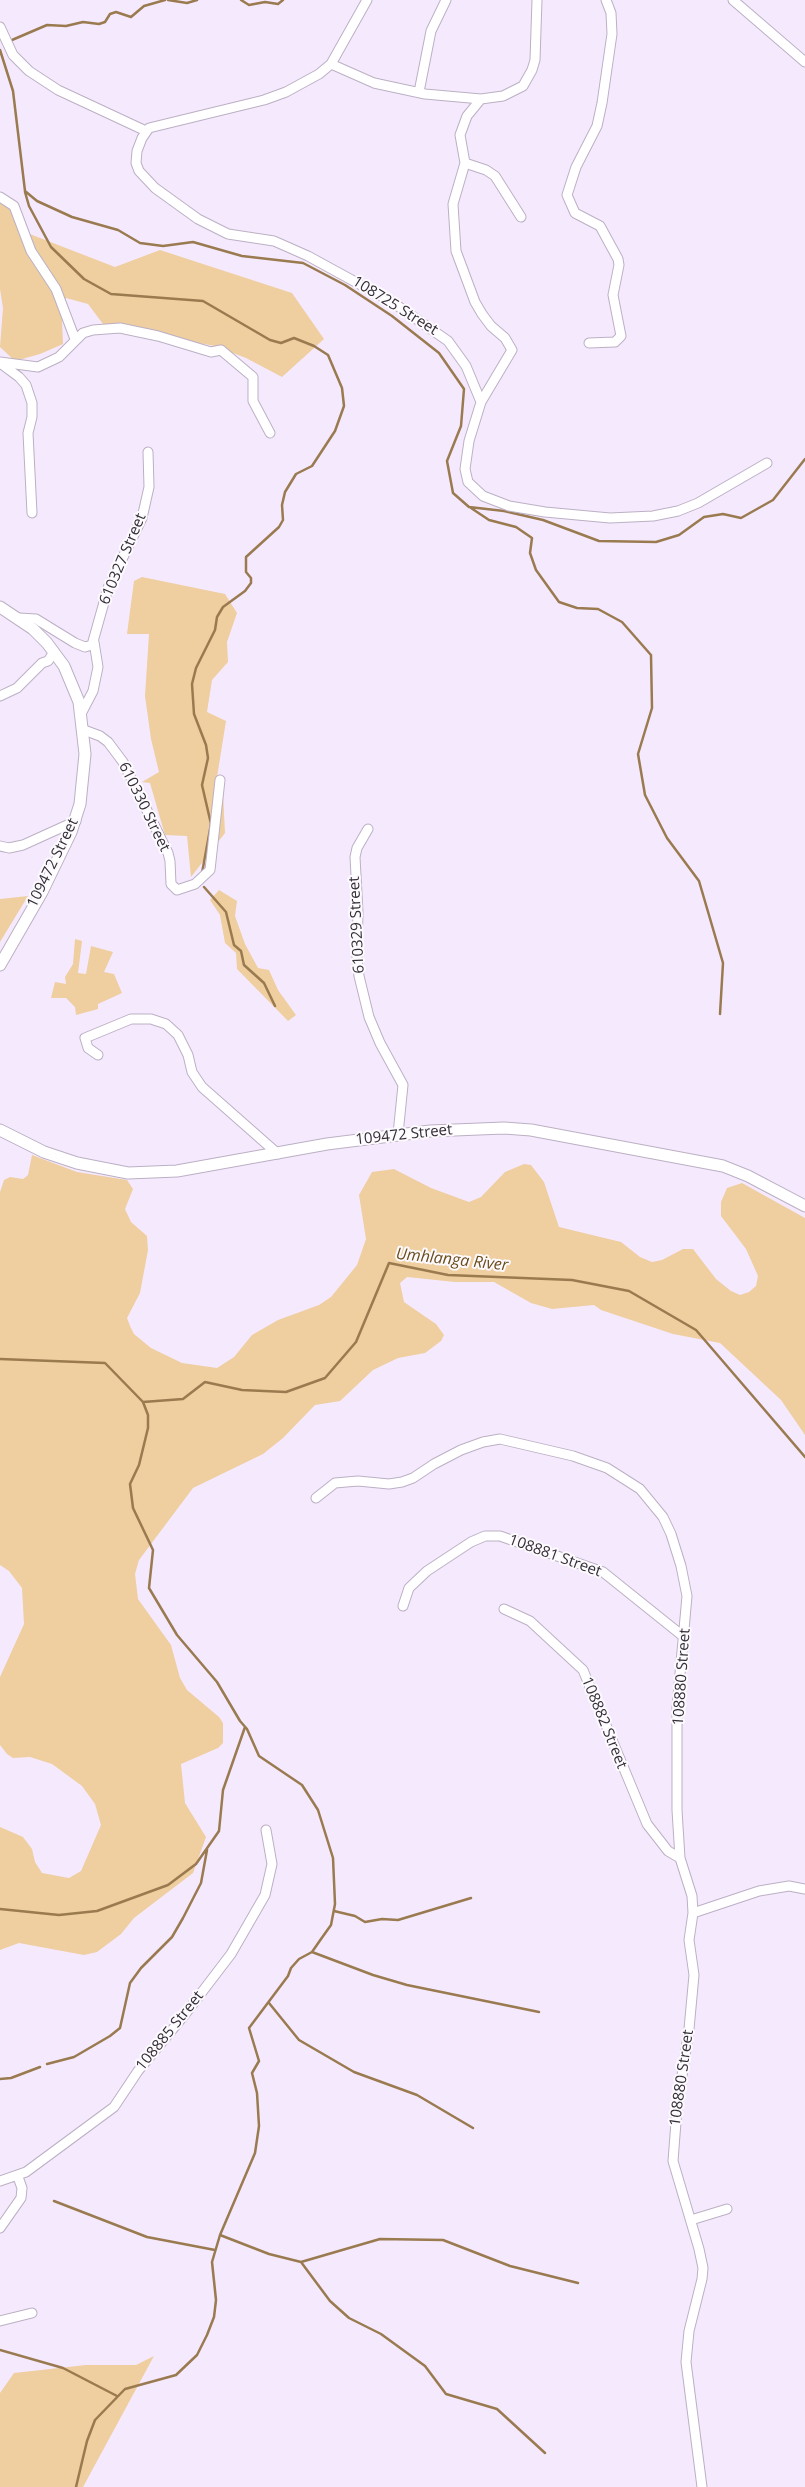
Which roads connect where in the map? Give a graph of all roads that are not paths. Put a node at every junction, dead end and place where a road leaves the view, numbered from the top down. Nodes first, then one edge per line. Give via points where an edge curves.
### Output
1 (367, 0) edge
2 (446, 0) edge
3 (537, 0) edge
4 (606, 0) edge
5 (733, 0) edge
6 (0, 27) edge
7 (805, 62) edge
8 (331, 64) junction
9 (419, 92) junction
10 (481, 99) junction
11 (146, 131) junction
12 (465, 163) junction
13 (0, 197) edge
14 (521, 217) dead end
15 (75, 339) junction
16 (589, 343) dead end
17 (0, 362) edge
18 (481, 402) junction
19 (270, 433) dead end
20 (148, 452) dead end
21 (767, 463) dead end
22 (32, 513) dead end
23 (0, 608) edge
24 (19, 618) junction
25 (94, 642) junction
26 (54, 652) junction
27 (0, 696) edge
28 (81, 714) junction
29 (84, 730) junction
30 (220, 780) dead end
31 (76, 820) junction
32 (368, 829) dead end
33 (0, 846) edge
34 (0, 965) edge
35 (98, 1055) dead end
36 (0, 1130) edge
37 (398, 1134) junction
38 (278, 1154) junction
39 (805, 1206) edge
40 (316, 1498) dead end
41 (403, 1606) dead end
42 (504, 1609) dead end
43 (684, 1637) junction
44 (266, 1830) dead end
45 (680, 1858) junction
46 (805, 1889) edge
47 (693, 1913) junction
48 (18, 2177) junction
49 (0, 2181) edge
50 (728, 2209) dead end
51 (691, 2220) junction
52 (0, 2228) edge
53 (32, 2313) dead end
54 (0, 2321) edge
55 (702, 2487) edge

1 - 8 street
2 - 9 street via 431,31
3 - 10 street via 535,60 529,78 513,92
4 - 16 street via 611,13 612,34 602,103 597,126 576,167 567,195 575,213 600,226 618,259 613,295 620,336 615,342
5 - 7 street
6 - 11 street via 13,55 29,71 58,90
8 - 9 street via 374,83
8 - 11 street via 270,98 162,123
9 - 10 street
10 - 12 street via 461,129 460,142
11 - 18 street, 108725 Street via 139,145 136,163 145,178 174,203 220,231 268,239 292,248 400,306 454,347
12 - 14 street via 495,176
12 - 18 street via 453,204 457,258 482,314 512,350
13 - 15 street via 14,206 31,251 56,289
15 - 17 street via 59,357 38,367
15 - 19 street via 93,330 120,328 211,352 221,350 253,377 253,401
17 - 22 street via 19,377 30,394 33,410 28,433
18 - 21 street via 469,441 466,476 476,491 509,506 610,518 653,516 698,503
20 - 25 street, 610327 Street via 149,487 145,508 136,534 108,588
23 - 24 street, 109472 Street
24 - 25 street via 36,620 83,646
24 - 26 street, 109472 Street
25 - 28 street via 98,667 93,691
26 - 27 street via 17,688
26 - 28 street, 109472 Street via 74,687
28 - 29 street, 109472 Street
29 - 30 street, 610330 Street via 108,742 123,762 168,853 171,884 177,890 195,884 210,870
29 - 31 street, 109472 Street via 86,754
31 - 33 street via 23,846
31 - 34 street, 109472 Street via 42,892
32 - 37 street, 610329 Street via 355,858 357,959 369,1017 404,1084
35 - 38 street via 88,1048 85,1038 131,1020 151,1019 166,1024 178,1035 192,1072 202,1087
36 - 38 street, 109472 Street via 44,1152 76,1163 128,1173 177,1172
37 - 38 street, 109472 Street
37 - 39 street, 109472 Street via 476,1128 531,1130 723,1166
40 - 43 street, 108880 Street via 335,1483 389,1484 408,1480 461,1450 500,1439 573,1456 607,1468 640,1489 663,1517 681,1566 687,1596
41 - 43 street, 108881 Street via 409,1588 426,1571 471,1542 485,1536 500,1536 603,1572
42 - 45 street, 108882 Street via 530,1621 583,1670 647,1824 668,1851
43 - 45 street, 108880 Street via 677,1707
44 - 48 street, 108885 Street via 271,1849 270,1880 257,1912 230,1954 138,2071 114,2107 65,2146
45 - 47 street, 108880 Street via 690,1883
46 - 47 street via 789,1886 759,1890
47 - 51 street, 108880 Street via 689,1940 693,1992 673,2146 675,2172
48 - 49 street, 108885 Street
48 - 52 street via 21,2198
50 - 51 street
51 - 55 street, 108880 Street via 703,2274 689,2331 686,2362
53 - 54 street

